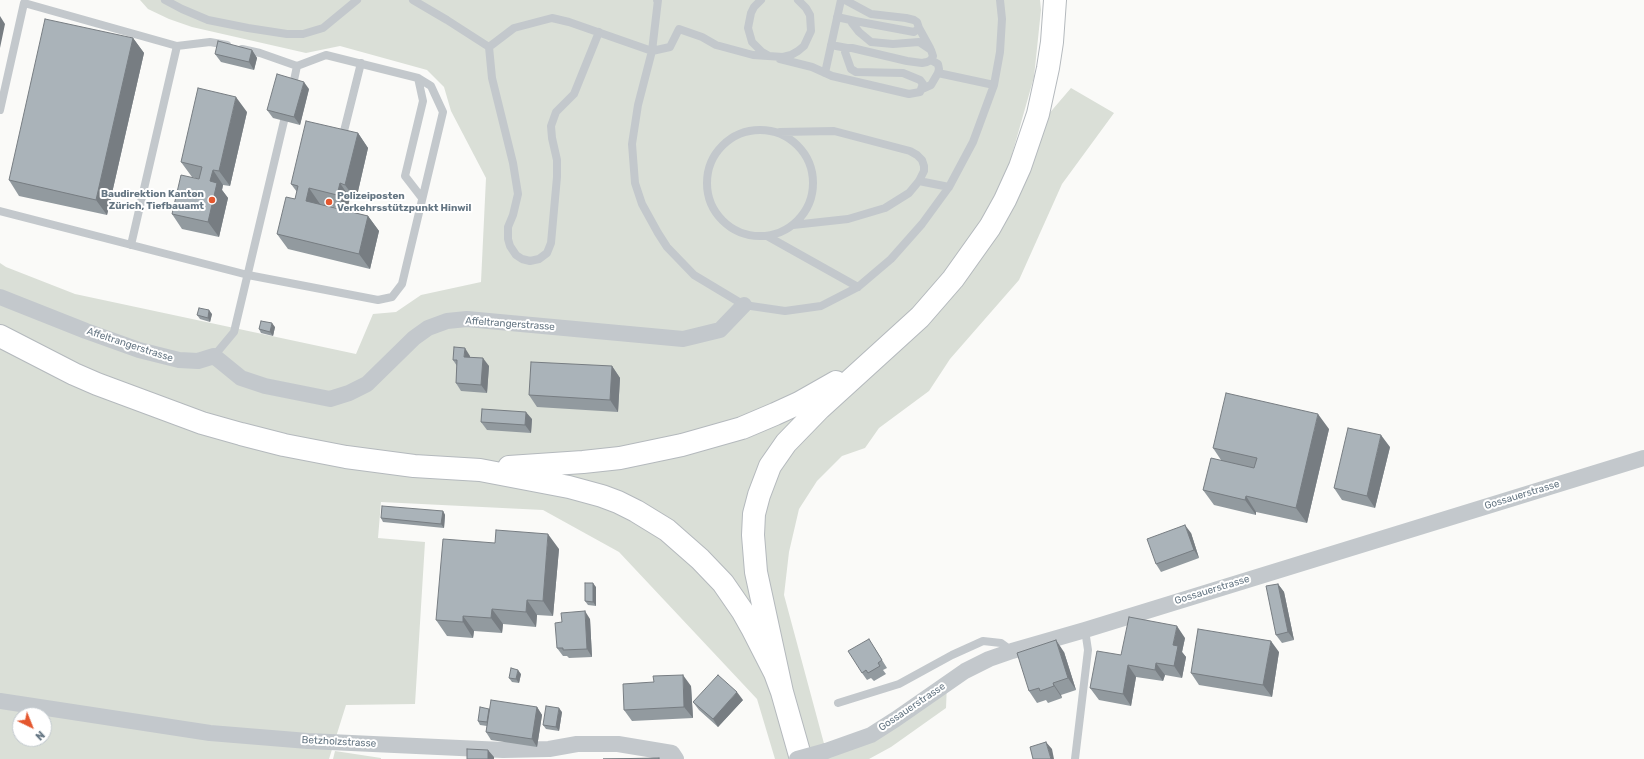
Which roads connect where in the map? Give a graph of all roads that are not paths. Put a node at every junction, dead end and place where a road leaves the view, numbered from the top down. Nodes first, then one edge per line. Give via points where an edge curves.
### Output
1 (165, 0) edge
2 (357, 0) edge
3 (413, 0) edge
4 (657, 0) edge
5 (761, 0) edge
6 (798, 0) edge
7 (841, 0) edge
8 (846, 0) edge
9 (1000, 0) edge
10 (1055, 0) edge
11 (837, 18) junction
12 (855, 21) junction
13 (919, 28) junction
14 (598, 32) junction
15 (831, 45) junction
16 (177, 46) junction
17 (488, 47) junction
18 (847, 48) junction
19 (931, 50) junction
20 (652, 51) junction
21 (775, 57) junction
22 (931, 60) junction
23 (361, 63) junction
24 (297, 66) junction
25 (825, 73) junction
26 (938, 73) junction
27 (418, 78) junction
28 (293, 85) edge
29 (994, 85) junction
30 (922, 89) junction
31 (0, 110) edge
32 (284, 121) edge
33 (778, 132) junction
34 (342, 142) edge
35 (919, 181) junction
36 (948, 186) junction
37 (422, 198) junction
38 (0, 211) edge
39 (794, 225) junction
40 (767, 236) junction
41 (131, 245) junction
42 (248, 275) junction
43 (858, 287) junction
44 (0, 297) edge
45 (744, 305) junction
46 (0, 336) edge
47 (900, 336) junction
48 (0, 349) edge
49 (214, 356) junction
50 (74, 374) junction
51 (1644, 458) edge
52 (480, 470) junction
53 (1085, 630) junction
54 (1012, 651) junction
55 (782, 692) junction
56 (0, 701) edge
57 (838, 703) dead end
58 (676, 759) edge
59 (797, 759) edge
60 (801, 759) edge
61 (1075, 759) edge

1 - 2 lane via 208,20 287,34 302,34 323,28
3 - 17 lane
4 - 20 lane
5 - 21 lane via 750,13 749,35 762,52
6 - 21 lane via 810,16 811,31 808,39 804,46 791,56
7 - 11 lane
8 - 13 lane via 871,14 914,20
9 - 29 lane via 1000,52
10 - 47 highway via 1052,42 1043,94 1030,141 1013,183 990,227 965,265
11 - 12 lane
11 - 15 lane
12 - 13 lane via 908,32 914,32
12 - 19 lane via 852,23 871,42 919,42
13 - 19 lane
14 - 17 lane via 552,18 514,28
14 - 17 lane via 574,94 552,119 557,177 551,243 547,253 540,259 530,261 516,255 508,239 508,227 518,194 492,78
14 - 20 lane
15 - 18 lane
15 - 25 lane
16 - 24 lane via 210,42 260,53
16 - 31 lane via 24,3
16 - 41 lane
18 - 22 lane via 862,49 915,62
18 - 30 lane via 846,58 851,69 856,72 903,73 920,80 923,84
19 - 22 lane
20 - 21 lane via 670,47 679,28 716,45 754,56
20 - 45 lane via 638,105 632,144 634,183 642,204 667,247 694,275
21 - 25 lane
22 - 26 lane via 938,64
23 - 24 lane via 326,55
23 - 27 lane
23 - 34 lane
24 - 28 lane
25 - 30 lane via 909,94 920,92
26 - 29 lane
26 - 30 lane via 931,85
27 - 37 lane via 423,101 405,176
27 - 37 lane via 431,86 443,112
29 - 36 lane via 973,142
32 - 42 lane
33 - 35 lane via 834,131 910,152 922,160 924,170
33 - 39 lane via 802,149 813,174 813,193 810,202
33 - 40 lane via 762,129 746,131 732,138 715,155 707,178 710,201 723,221 743,234
35 - 36 lane
35 - 39 lane via 909,193 884,208 848,219
36 - 43 lane via 922,224 891,259
37 - 42 lane via 402,284 392,297 378,300
38 - 41 lane
39 - 40 lane
40 - 43 lane
41 - 42 lane
42 - 49 lane via 234,332
43 - 45 lane via 820,306 784,311
44 - 49 street, Affeltrangerstrasse via 139,350 179,360 198,361
45 - 49 street, Affeltrangerstrasse via 720,330 683,339 467,319 446,321 428,328 414,338 367,384 330,399 265,386 241,378
46 - 50 highway
47 - 52 highway via 858,368 799,403 742,428 682,445 620,458
47 - 55 highway via 786,442 767,472 759,495 754,514 753,545 756,572
48 - 50 highway
50 - 52 highway via 125,396 202,423 284,445 373,461
51 - 53 street, Gossauerstrasse
52 - 55 highway via 602,496 643,514 671,534 723,583 752,628
53 - 54 street, Gossauerstrasse
53 - 61 lane via 1088,650
54 - 57 lane via 1001,643 983,641 899,684
54 - 59 street, Gossauerstrasse, bridge via 965,671 871,735
55 - 60 highway
56 - 58 street, Betzholzstrasse via 218,734 504,750 549,749 577,744 618,744 672,753

